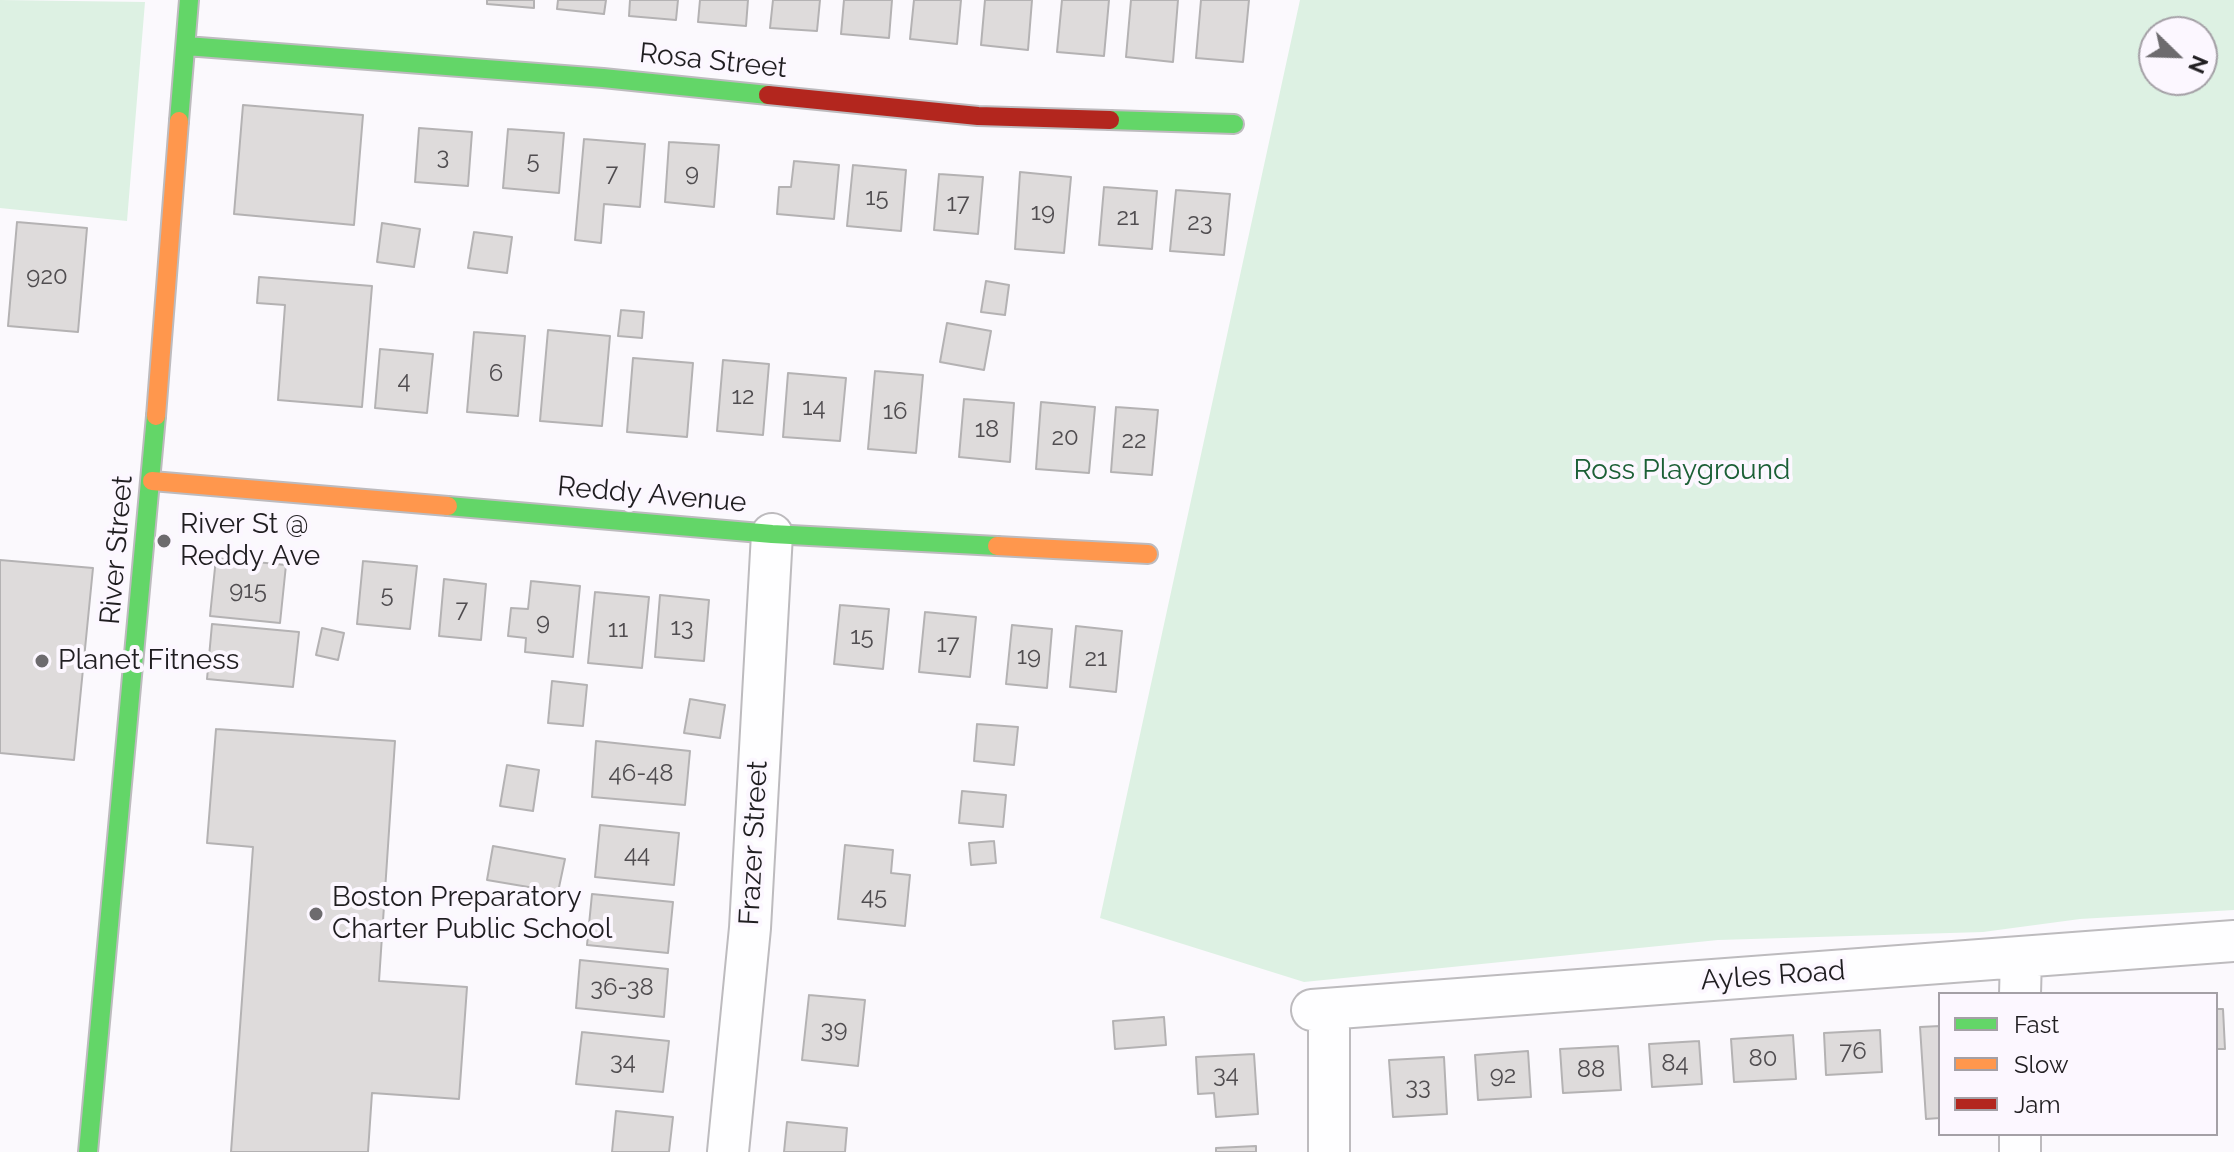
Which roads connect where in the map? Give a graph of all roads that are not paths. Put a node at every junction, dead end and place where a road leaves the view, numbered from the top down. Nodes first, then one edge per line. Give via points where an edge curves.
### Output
1 (189, 0) edge
2 (186, 46) junction
3 (1234, 124) dead end
4 (152, 481) junction
5 (772, 534) junction
6 (1148, 554) dead end
7 (2234, 941) edge
8 (2020, 976) edge
9 (88, 1152) edge
10 (728, 1152) edge
11 (1329, 1152) edge

1 - 2 street, River Street
2 - 3 street, Rosa Street via 603,78 978,116
2 - 4 street, River Street
4 - 5 street, Reddy Avenue
4 - 9 street, River Street
5 - 6 street, Reddy Avenue
5 - 10 street, Frazer Street via 750,928
7 - 8 street, Ayles Road
8 - 11 street, Ayles Road via 1320,1010

